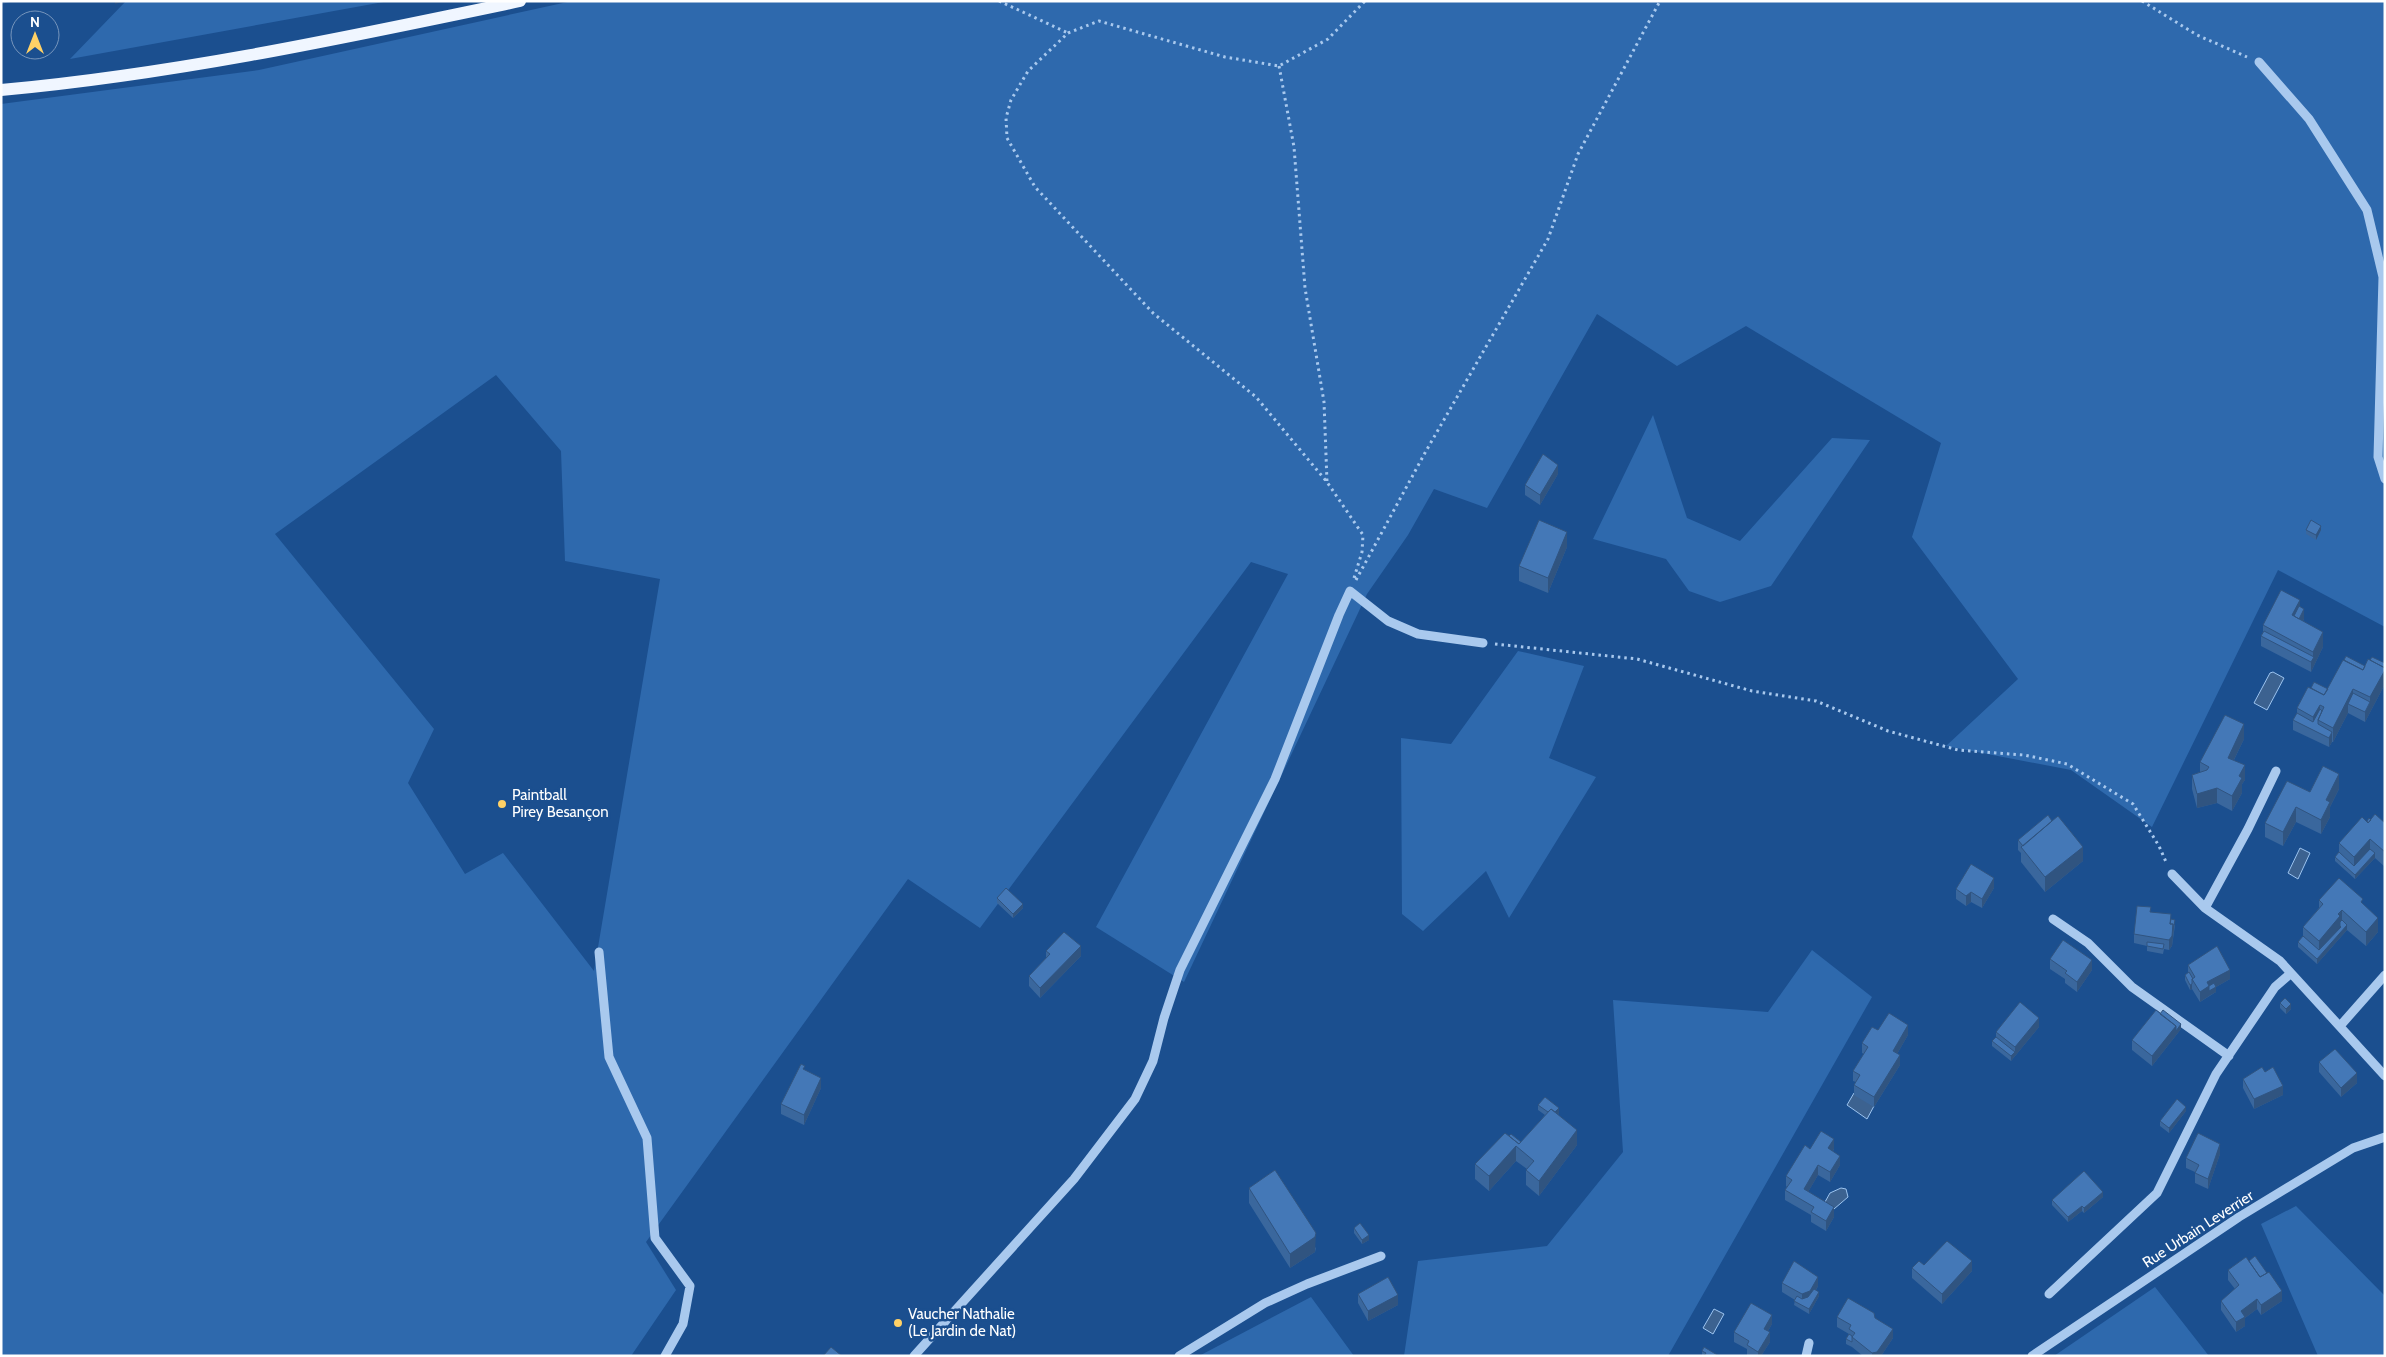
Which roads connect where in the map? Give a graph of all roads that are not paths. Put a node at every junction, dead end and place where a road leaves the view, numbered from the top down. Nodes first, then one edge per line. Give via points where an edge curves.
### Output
1 (520, 1) edge
2 (2259, 62) road end
3 (1, 90) edge
4 (2385, 479) edge
5 (1483, 642) road end
6 (2276, 770) dead end
7 (2172, 874) road end
8 (2206, 908) junction
9 (2053, 919) dead end
10 (599, 952) dead end
11 (2290, 974) junction
12 (2385, 975) edge
13 (2340, 1026) junction
14 (2229, 1056) junction
15 (2385, 1076) edge
16 (2385, 1137) edge
17 (1381, 1256) dead end
18 (2049, 1294) dead end
19 (1809, 1344) dead end
20 (665, 1356) edge
21 (914, 1356) edge
22 (1179, 1356) edge
23 (1806, 1356) edge
24 (2032, 1356) edge

1 - 3 main road via 330,41
2 - 4 street via 2309,119 2367,210 2383,277 2378,457
5 - 21 street via 1418,634 1388,621 1350,591 1275,779 1180,970 1154,1061 1136,1099 1074,1179
6 - 8 street
7 - 8 street
8 - 11 street via 2280,961
9 - 14 street via 2088,943 2132,987
10 - 20 street via 609,1057 647,1138 655,1238 690,1286 683,1324
11 - 13 street
11 - 14 street via 2275,987
12 - 13 street
13 - 15 street
14 - 18 street via 2216,1074 2157,1193
16 - 24 street, Rue Urbain Leverrier via 2353,1148 2238,1217
17 - 22 street via 1265,1303
19 - 23 street

